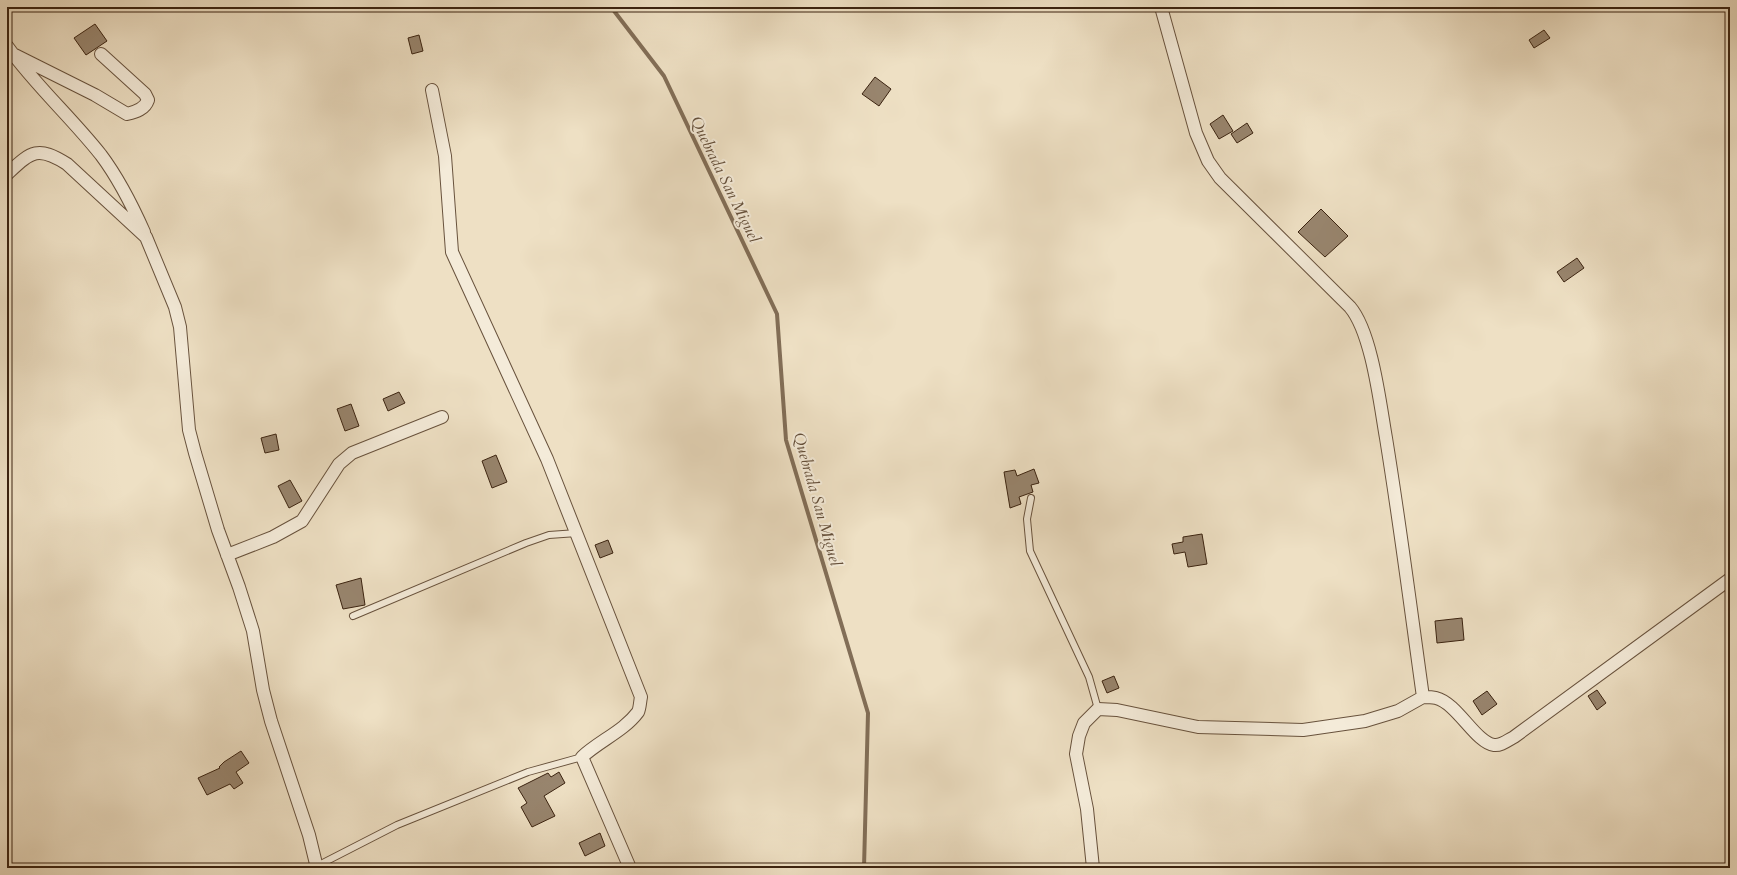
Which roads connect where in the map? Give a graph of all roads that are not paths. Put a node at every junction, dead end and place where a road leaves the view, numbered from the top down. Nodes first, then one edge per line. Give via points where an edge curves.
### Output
1 (1162, 7) edge
2 (10, 49) edge
3 (101, 54) dead end
4 (432, 90) dead end
5 (7, 174) edge
6 (146, 237) junction
7 (442, 417) dead end
8 (1031, 498) dead end
9 (577, 533) junction
10 (227, 555) junction
11 (1730, 579) edge
12 (353, 616) dead end
13 (1423, 697) junction
14 (1098, 709) junction
15 (582, 757) junction
16 (317, 867) edge
17 (630, 868) edge
18 (1093, 868) edge

1 - 13 street via 1196,133 1208,161 1220,178 1350,307 1361,324 1376,383 1398,510
2 - 3 street via 127,114 134,113 146,105 148,100 145,94
2 - 6 street via 101,156 129,198
4 - 9 street via 444,156 452,252 547,459
5 - 6 street via 28,155 53,155 67,164
6 - 10 street via 177,314 189,430
7 - 10 street via 352,454 339,464 302,520 273,537
8 - 14 lane via 1027,519 1030,551 1089,677
9 - 12 lane via 549,535 526,543
9 - 15 street via 641,697 639,711 620,729
10 - 16 street via 253,632 271,721
11 - 13 street via 1501,744 1493,745 1485,741 1449,704 1436,698
13 - 14 street via 1398,711 1365,721 1303,730 1198,727 1117,710
14 - 18 street via 1084,723 1076,754 1087,809
15 - 16 lane via 528,772 397,825
15 - 17 street

